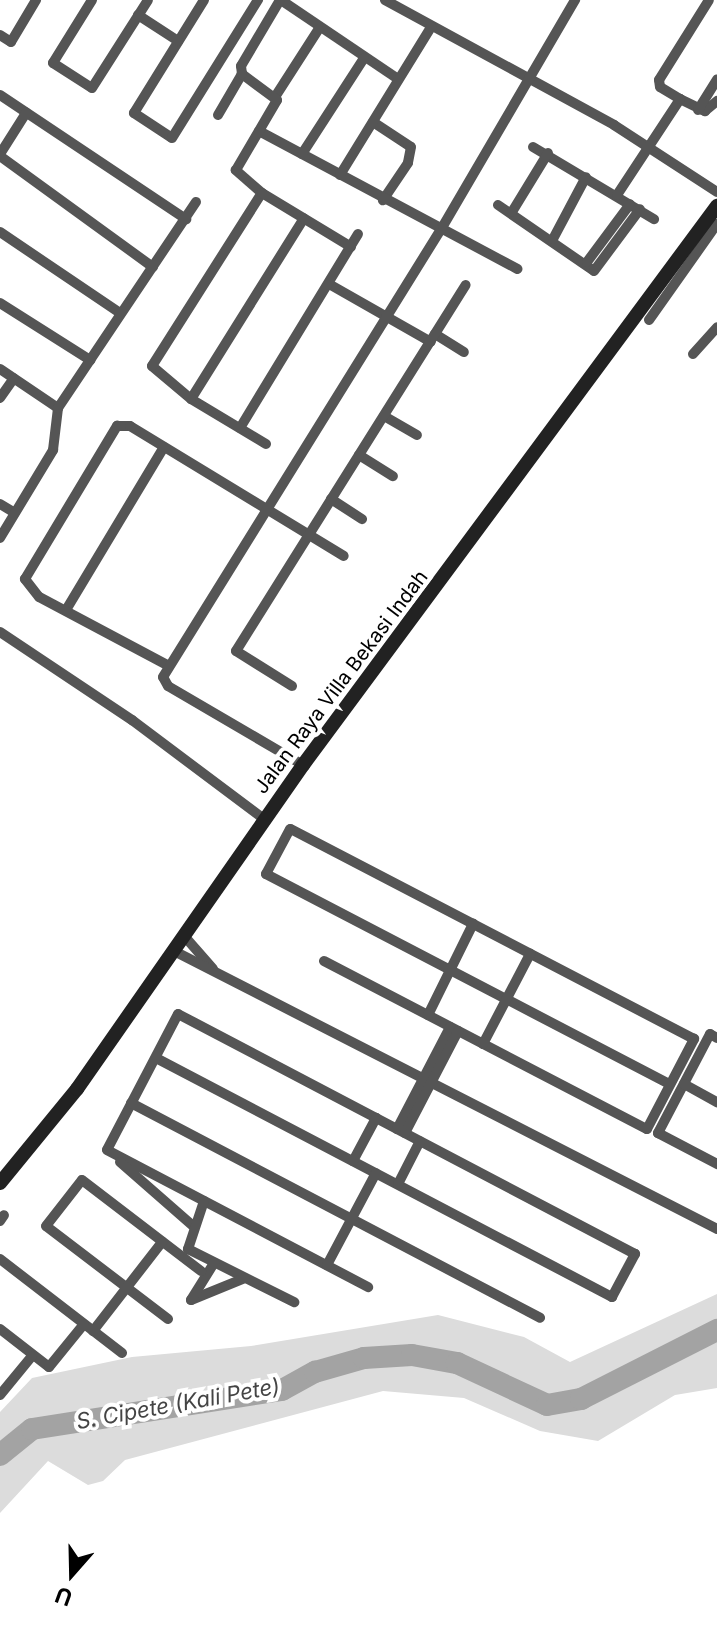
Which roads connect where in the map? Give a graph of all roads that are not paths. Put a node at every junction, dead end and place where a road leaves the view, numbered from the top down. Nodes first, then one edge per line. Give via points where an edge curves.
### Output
1 (36, 0) edge
2 (92, 0) edge
3 (148, 0) edge
4 (204, 0) edge
5 (258, 0) edge
6 (280, 0) edge
7 (385, 0) edge
8 (575, 0) edge
9 (709, 0) edge
10 (138, 15) junction
11 (431, 27) junction
12 (318, 30) junction
13 (0, 35) edge
14 (178, 41) junction
15 (364, 58) junction
16 (242, 74) junction
17 (398, 79) junction
18 (717, 79) edge
19 (526, 82) junction
20 (0, 95) edge
21 (275, 97) junction
22 (680, 99) junction
23 (717, 101) edge
24 (698, 110) junction
25 (26, 113) junction
26 (218, 115) dead end
27 (373, 122) junction
28 (259, 131) junction
29 (533, 147) dead end
30 (652, 148) junction
31 (548, 153) junction
32 (302, 154) junction
33 (0, 155) edge
34 (340, 175) junction
35 (586, 177) junction
36 (717, 192) edge
37 (262, 193) junction
38 (617, 195) junction
39 (383, 200) junction
40 (196, 202) dead end
41 (498, 205) dead end
42 (717, 206) edge
43 (635, 207) junction
44 (512, 212) junction
45 (304, 218) junction
46 (186, 219) junction
47 (654, 219) dead end
48 (717, 224) edge
49 (443, 226) junction
50 (0, 232) edge
51 (358, 234) dead end
52 (553, 239) junction
53 (351, 247) junction
54 (153, 267) junction
55 (517, 269) dead end
56 (329, 284) junction
57 (466, 285) dead end
58 (0, 303) edge
59 (120, 313) junction
60 (389, 314) junction
61 (649, 320) dead end
62 (717, 327) edge
63 (433, 338) junction
64 (464, 352) dead end
65 (693, 354) dead end
66 (90, 360) junction
67 (0, 369) edge
68 (14, 378) junction
69 (0, 398) edge
70 (191, 399) junction
71 (58, 408) junction
72 (384, 416) junction
73 (240, 428) junction
74 (417, 435) dead end
75 (266, 444) dead end
76 (164, 447) junction
77 (359, 455) junction
78 (393, 476) dead end
79 (331, 499) junction
80 (0, 504) edge
81 (268, 507) junction
82 (15, 513) junction
83 (362, 519) dead end
84 (310, 533) junction
85 (0, 538) edge
86 (344, 556) dead end
87 (66, 610) junction
88 (0, 632) edge
89 (169, 666) junction
90 (292, 686) dead end
91 (303, 765) junction
92 (264, 819) junction
93 (473, 924) junction
94 (186, 938) junction
95 (176, 952) junction
96 (530, 954) junction
97 (324, 961) dead end
98 (213, 969) junction
99 (450, 970) junction
100 (506, 999) junction
101 (428, 1015) junction
102 (454, 1029) junction
103 (717, 1038) edge
104 (483, 1044) junction
105 (156, 1058) junction
106 (427, 1080) junction
107 (670, 1084) junction
108 (684, 1084) junction
109 (717, 1102) edge
110 (131, 1103) junction
111 (376, 1118) junction
112 (401, 1131) junction
113 (420, 1141) junction
114 (107, 1150) junction
115 (353, 1161) junction
116 (717, 1164) edge
117 (376, 1173) junction
118 (0, 1183) edge
119 (398, 1184) junction
120 (204, 1201) junction
121 (351, 1219) junction
122 (192, 1225) junction
123 (717, 1229) edge
124 (162, 1242) junction
125 (0, 1259) edge
126 (214, 1263) junction
127 (327, 1265) junction
128 (201, 1271) dead end
129 (245, 1278) junction
130 (127, 1287) junction
131 (368, 1287) dead end
132 (294, 1302) dead end
133 (540, 1318) dead end
134 (168, 1319) dead end
135 (88, 1328) junction
136 (0, 1329) edge
137 (122, 1353) dead end
138 (32, 1356) junction
139 (0, 1395) edge

1 - 13 street via 11,42
2 - 10 street via 53,63 92,88
3 - 10 street
4 - 14 street
5 - 14 street via 172,138 134,113
6 - 12 street
6 - 16 street via 241,66
7 - 11 street
8 - 19 street
9 - 22 street via 659,80 660,87
10 - 14 street
11 - 17 street
11 - 19 street
12 - 15 street
12 - 21 street
15 - 17 street
15 - 32 street
16 - 21 street
16 - 26 street
17 - 27 street
18 - 24 street
19 - 30 street
19 - 49 street
20 - 25 street
21 - 28 street
22 - 24 street
22 - 30 street
23 - 24 street via 709,110
25 - 33 street
25 - 46 street
27 - 34 street
27 - 39 street via 411,147 408,163
28 - 32 street
28 - 37 street via 236,170
29 - 31 street
30 - 36 street
30 - 38 street
31 - 35 street
31 - 44 street
32 - 34 street
33 - 54 street
34 - 39 street
35 - 38 street
35 - 52 street
37 - 45 street
37 - 70 street via 152,366
38 - 43 street
39 - 49 street
40 - 46 street
41 - 44 street
42 - 91 main road, Jalan Raya Villa Bekasi Indah
43 - 47 street
43 - 52 street via 587,262
44 - 52 street
45 - 53 street
45 - 70 street
46 - 54 street
48 - 61 street
49 - 55 street
49 - 60 street
50 - 59 street
51 - 53 street
53 - 56 street
54 - 59 street
56 - 60 street
56 - 73 street
57 - 63 street
58 - 66 street
59 - 66 street
60 - 63 street
60 - 81 street
62 - 65 street
63 - 64 street
63 - 72 street
66 - 71 street
67 - 68 street
68 - 69 street
68 - 71 street
70 - 73 street
71 - 82 street via 53,450
72 - 74 street
72 - 77 street
73 - 75 street
76 - 81 street
76 - 87 street
76 - 87 street via 127,425 114,428 35,560 27,586
77 - 78 street
77 - 79 street
79 - 83 street
79 - 84 street
80 - 82 street
81 - 84 street
81 - 89 street
82 - 85 street
84 - 86 street
84 - 90 street via 236,651
87 - 89 street
88 - 92 street via 132,720
89 - 91 street via 165,684
91 - 92 main road, Jalan Raya Villa Bekasi Indah
92 - 94 main road, Jalan Raya Villa Bekasi Indah
93 - 96 street
93 - 99 street
93 - 99 street via 290,829 266,874
94 - 95 main road, Jalan Raya Villa Bekasi Indah
94 - 98 street
95 - 98 street
95 - 118 main road, Jalan Raya Villa Bekasi Indah via 77,1089
96 - 100 street
96 - 107 street via 694,1039
97 - 101 street
98 - 106 street
99 - 100 street
99 - 101 street
100 - 104 street
100 - 107 street
101 - 102 street
102 - 104 street
102 - 106 street
103 - 108 street via 710,1034
104 - 107 street via 647,1129
105 - 110 street
105 - 111 street via 178,1014
105 - 115 street
106 - 112 street
106 - 123 street
108 - 109 street
108 - 116 street via 658,1133
110 - 114 street
110 - 121 street
111 - 112 street
111 - 115 street
112 - 113 street
113 - 119 street
113 - 119 street via 635,1254 612,1297
114 - 120 street
114 - 122 street
115 - 117 street
117 - 119 street
117 - 121 street
120 - 122 street
120 - 127 street
121 - 127 street
121 - 133 street
122 - 126 street via 188,1249
124 - 128 street
124 - 130 street
124 - 130 street via 82,1180 46,1226
125 - 135 street
126 - 129 street
126 - 129 street via 191,1300
127 - 131 street
129 - 132 street
130 - 134 street
130 - 135 street
135 - 137 street
135 - 138 street via 53,1366
136 - 138 street
138 - 139 street

